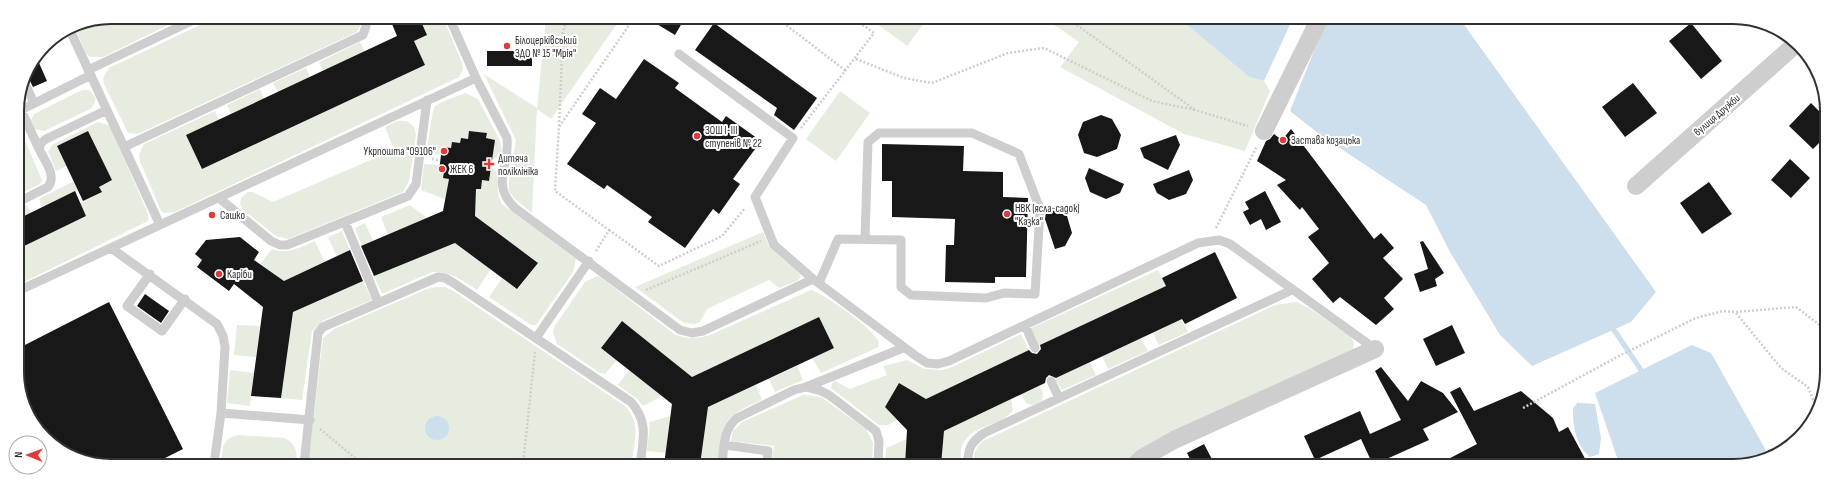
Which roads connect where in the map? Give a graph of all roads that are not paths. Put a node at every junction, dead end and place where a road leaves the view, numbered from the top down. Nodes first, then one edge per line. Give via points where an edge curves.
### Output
1 (186, 24) edge
2 (366, 24) edge
3 (452, 24) edge
4 (1318, 24) edge
5 (72, 34) edge
6 (1793, 47) edge
7 (679, 54) dead end
8 (89, 72) junction
9 (476, 78) junction
10 (27, 88) edge
11 (427, 100) junction
12 (34, 103) junction
13 (24, 108) edge
14 (107, 110) junction
15 (24, 117) edge
16 (1264, 131) road end
17 (124, 147) junction
18 (39, 150) junction
19 (1636, 186) dead end
20 (219, 198) junction
21 (24, 199) edge
22 (345, 222) junction
23 (160, 225) junction
24 (865, 239) junction
25 (111, 248) junction
26 (589, 261) junction
27 (150, 274) junction
28 (816, 281) junction
29 (24, 288) edge
30 (1292, 290) junction
31 (185, 299) junction
32 (378, 302) junction
33 (1025, 325) junction
34 (536, 338) junction
35 (903, 348) junction
36 (1035, 348) dead end
37 (1375, 349) joint
38 (1051, 381) dead end
39 (806, 387) junction
40 (1059, 398) junction
41 (221, 413) junction
42 (310, 420) junction
43 (725, 445) junction
44 (215, 459) edge
45 (305, 459) edge
46 (641, 459) edge
47 (723, 459) edge
48 (767, 459) edge
49 (878, 459) edge
50 (968, 459) edge
51 (1141, 459) edge

1 - 8 lane
2 - 17 lane via 363,35
3 - 9 lane
4 - 16 street
5 - 8 lane
6 - 19 street, вулиця Дружби
7 - 28 lane via 793,138 755,197 774,245
8 - 12 lane
8 - 14 lane
9 - 11 lane
9 - 26 lane via 507,138 502,192 515,208
10 - 12 lane
11 - 20 lane
11 - 22 lane via 413,192
12 - 13 lane
14 - 17 lane
14 - 18 lane via 46,139 41,143
15 - 18 lane
17 - 23 lane
18 - 21 lane via 52,177 51,183
20 - 22 lane via 271,241 280,245 297,242
20 - 23 lane
22 - 32 lane
23 - 25 lane
24 - 24 lane via 901,240 901,288 911,295 986,298 1004,293 1035,294 1040,209 1019,154 972,133 879,133 868,142
24 - 28 lane via 838,239
25 - 27 lane
25 - 29 lane
26 - 28 lane via 680,330 692,333 703,331
26 - 34 lane
27 - 31 lane
27 - 31 lane via 127,306 162,331
28 - 35 lane
30 - 33 lane via 1230,244 1219,240 1209,241 1198,243
30 - 37 lane
30 - 40 lane
31 - 41 lane via 218,324 223,336 225,347
32 - 34 lane via 430,279 445,278
32 - 42 lane via 323,327 318,333
33 - 35 lane via 950,361 938,364 927,363
33 - 36 lane
34 - 46 lane via 638,409 644,428
35 - 39 lane
37 - 51 street via 1174,440
38 - 40 lane
39 - 43 lane via 794,390 736,418 726,432
39 - 49 lane via 829,395 876,431 879,441
40 - 50 lane via 975,439 969,447
41 - 42 lane
41 - 44 lane
42 - 45 lane
43 - 47 lane
43 - 48 lane via 768,451

